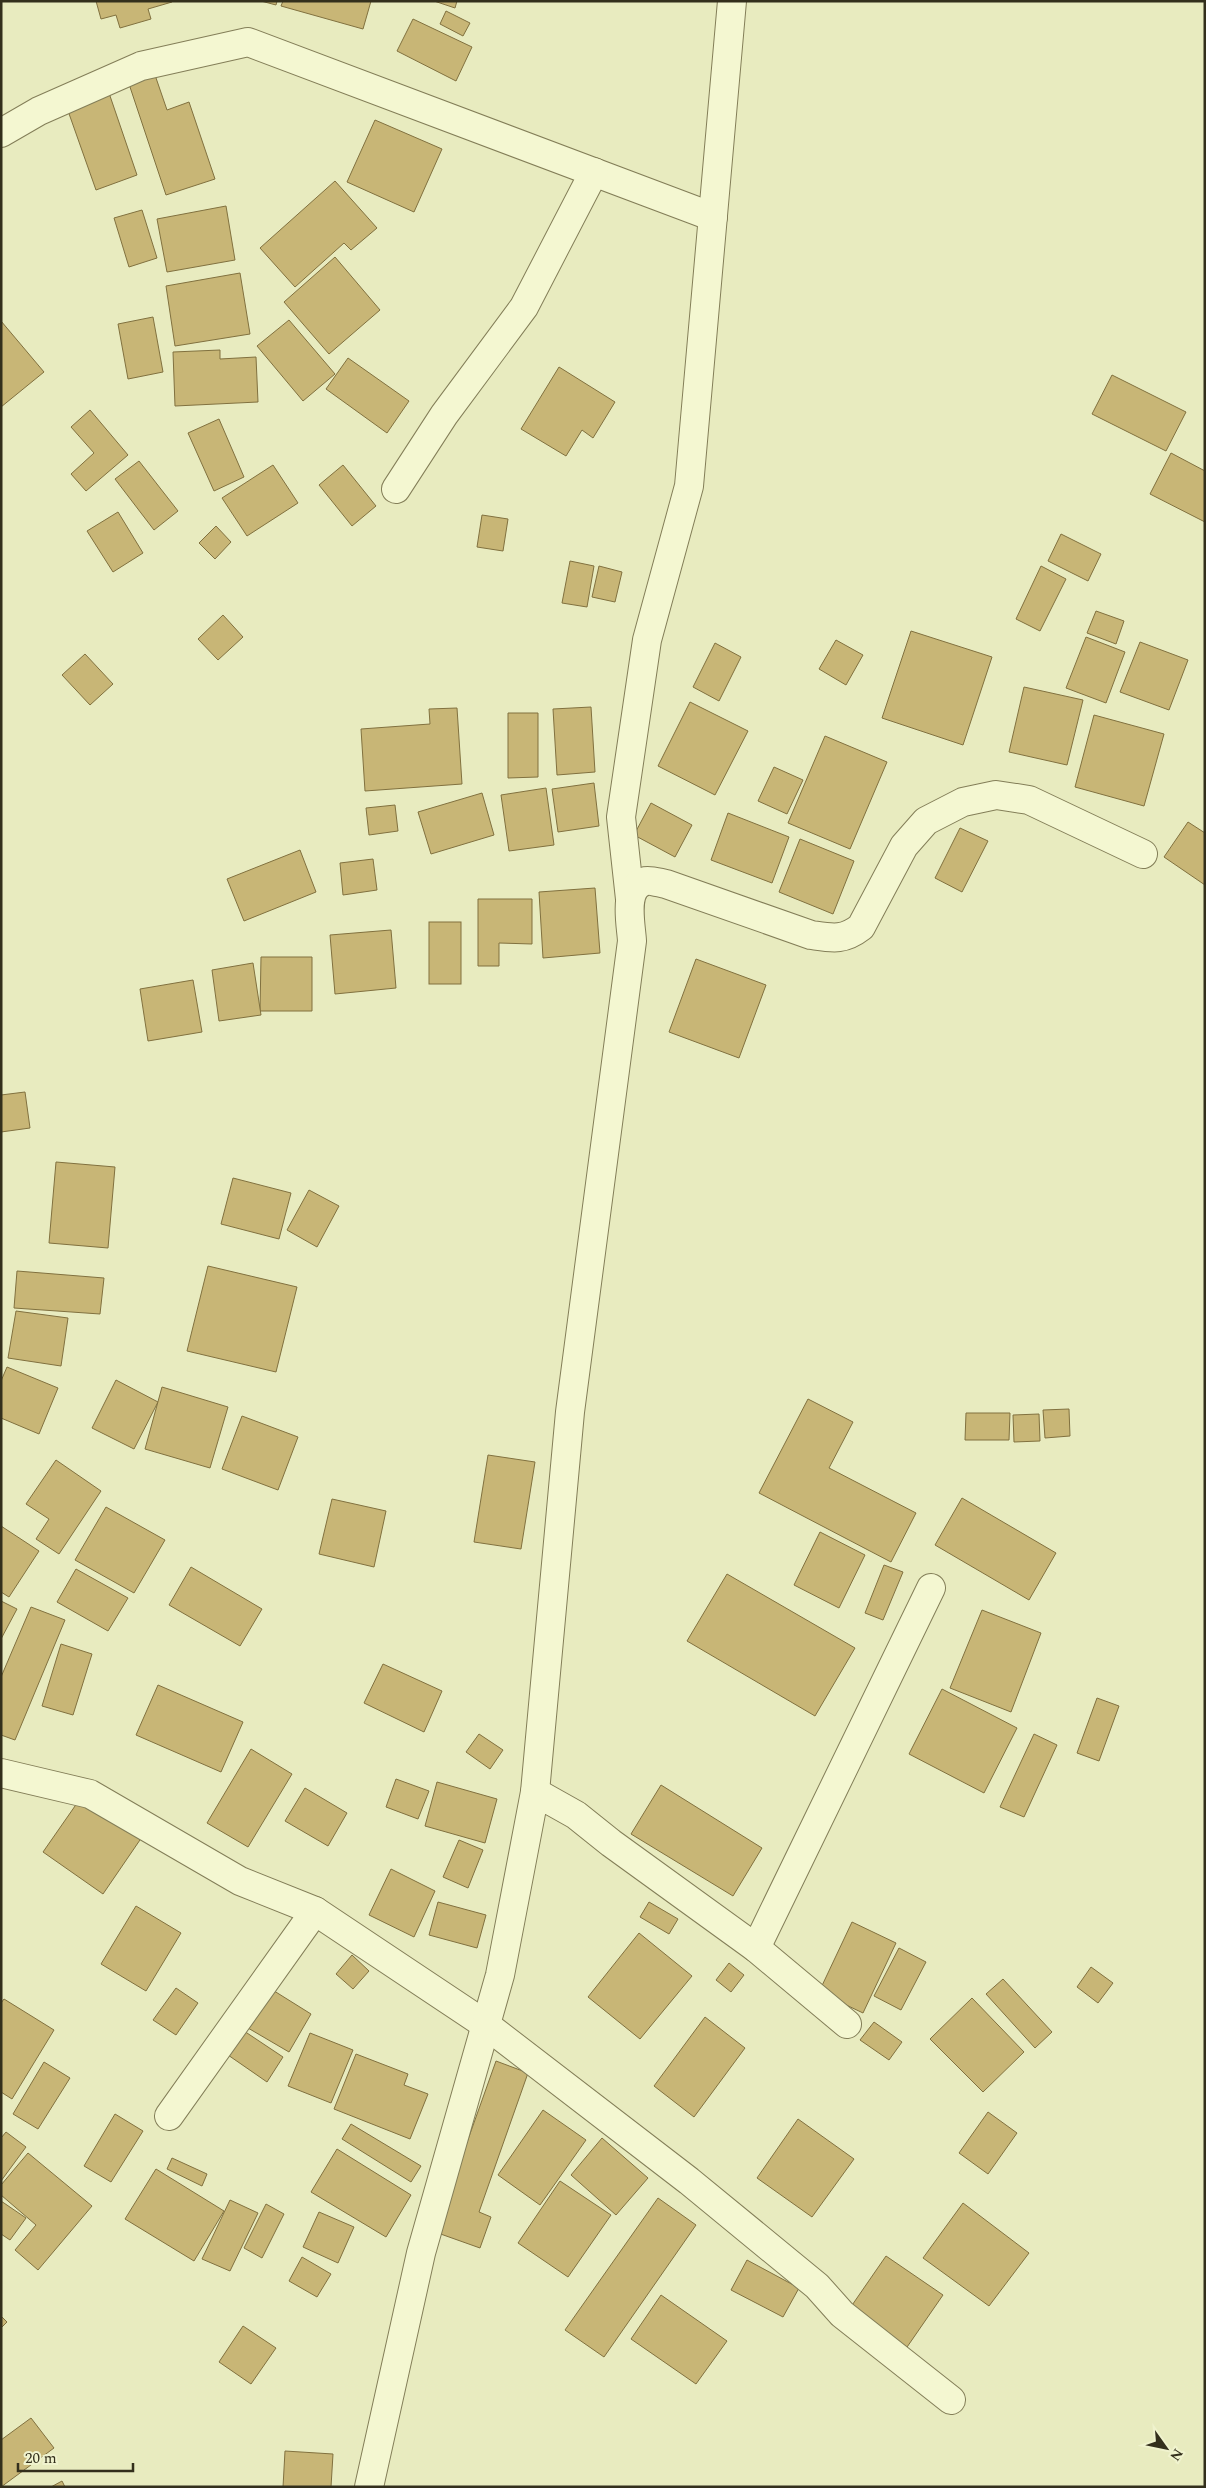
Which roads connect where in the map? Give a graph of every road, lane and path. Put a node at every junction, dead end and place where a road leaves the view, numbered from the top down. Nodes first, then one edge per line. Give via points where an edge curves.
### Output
1 (732, 1) edge
2 (1, 133) edge
3 (594, 172) junction
4 (712, 217) junction
5 (396, 489) dead end
6 (1143, 854) dead end
7 (630, 899) junction
8 (931, 1588) dead end
9 (1, 1773) edge
10 (536, 1792) junction
11 (315, 1911) junction
12 (756, 1948) junction
13 (847, 2024) dead end
14 (486, 2025) junction
15 (169, 2116) dead end
16 (951, 2400) dead end
17 (369, 2487) edge

1 - 4 street
2 - 3 street via 39,111 141,66 248,42
3 - 4 street
3 - 5 street via 524,307 444,414
4 - 7 street via 689,486 647,640 621,817
6 - 7 street via 1029,800 996,795 963,802 926,821 904,846 861,927 849,936 811,935 666,884 646,881 634,888
7 - 10 street via 632,941 570,1412
8 - 12 street
9 - 11 street via 90,1794 240,1881
10 - 12 street via 576,1815 611,1844
10 - 14 street via 500,1974
11 - 14 street
11 - 15 street
12 - 13 street
14 - 16 street via 689,2181 817,2286 842,2314
14 - 17 street via 422,2253

